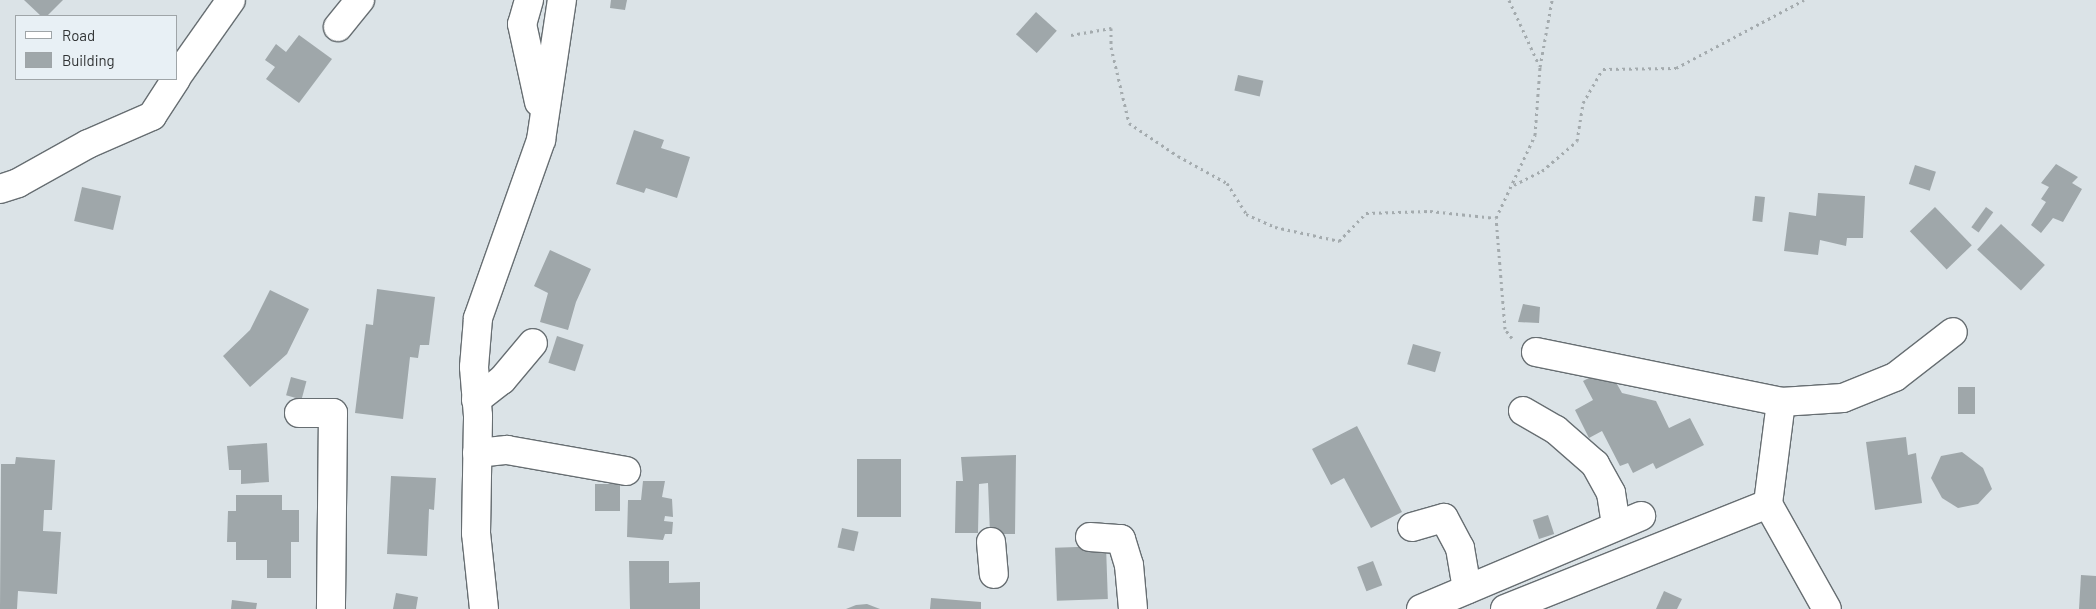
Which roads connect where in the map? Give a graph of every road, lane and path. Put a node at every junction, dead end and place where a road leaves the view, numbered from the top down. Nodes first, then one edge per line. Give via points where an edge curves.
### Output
1 (230, 0) edge
2 (360, 0) edge
3 (529, 0) edge
4 (562, 0) edge
5 (1509, 0) edge
6 (1552, 0) edge
7 (1804, 0) edge
8 (338, 26) dead end
9 (1071, 35) dead end
10 (1540, 67) junction
11 (178, 76) edge
12 (175, 80) edge
13 (542, 130) junction
14 (1514, 185) junction
15 (0, 189) edge
16 (1496, 218) junction
17 (1953, 332) dead end
18 (534, 343) dead end
19 (1536, 352) joint
20 (476, 400) junction
21 (1781, 402) junction
22 (1523, 411) dead end
23 (299, 412) dead end
24 (477, 453) junction
25 (626, 471) dead end
26 (1768, 504) junction
27 (1412, 527) dead end
28 (1090, 537) dead end
29 (991, 542) dead end
30 (994, 574) dead end
31 (1467, 589) junction
32 (331, 609) edge
33 (484, 609) edge
34 (1133, 609) edge
35 (1421, 609) edge
36 (1506, 609) edge
37 (1826, 609) edge

1 - 11 street
2 - 8 street
3 - 13 street via 522,24 537,81
4 - 13 street
5 - 10 path
6 - 10 path
7 - 14 path via 1676,68 1603,69 1583,103 1577,141 1542,171
9 - 16 path via 1111,28 1111,47 1129,123 1178,156 1227,183 1246,214 1275,227 1339,241 1366,213 1430,211
10 - 14 path via 1535,135
12 - 15 street via 152,116 88,144 18,184
13 - 20 street via 520,206 478,318 474,367
14 - 16 path
16 - 19 path via 1505,328 1520,350
17 - 21 street via 1895,377 1843,398
18 - 20 street via 502,380
19 - 21 street
20 - 24 street
21 - 26 street
22 - 31 street via 1556,430 1595,464 1628,521
23 - 32 street via 333,413
24 - 25 street via 507,450
24 - 33 street via 476,533
26 - 36 street
26 - 37 street
27 - 31 street via 1444,518 1460,548
28 - 34 street via 1121,539 1129,564
29 - 30 street
31 - 35 street

